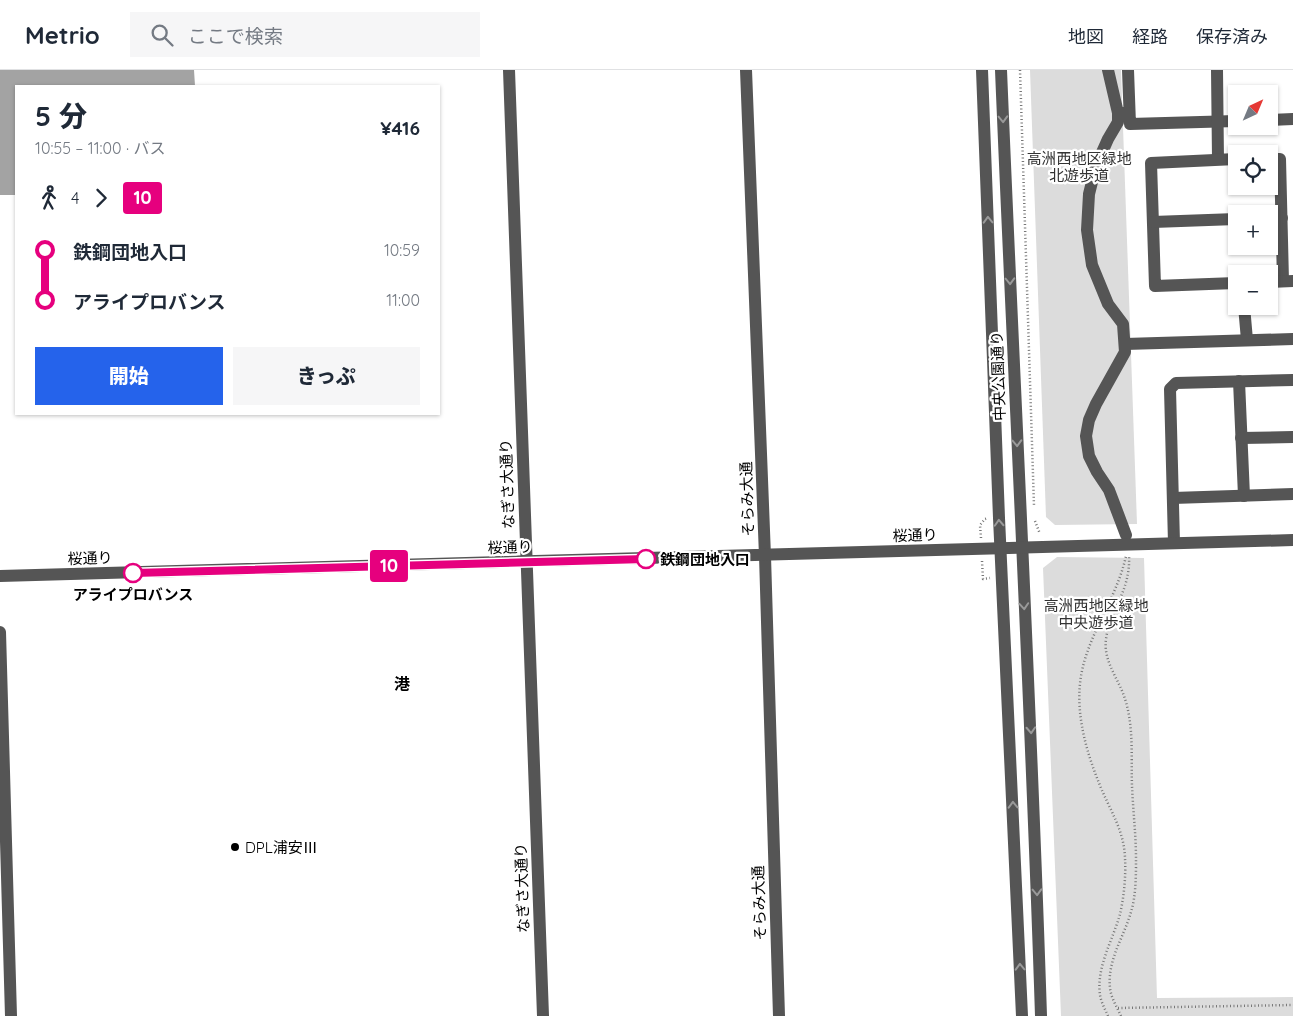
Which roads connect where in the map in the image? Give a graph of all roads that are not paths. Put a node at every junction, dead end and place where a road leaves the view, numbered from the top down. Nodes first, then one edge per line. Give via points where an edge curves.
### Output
1 (509, 70) edge
2 (746, 70) edge
3 (982, 70) edge
4 (1002, 70) edge
5 (1108, 70) edge
6 (1128, 70) edge
7 (1217, 70) edge
8 (1124, 113) junction
9 (1293, 119) edge
10 (1228, 120) edge
11 (1278, 120) edge
12 (1218, 121) junction
13 (1228, 159) edge
14 (1278, 159) edge
15 (1218, 160) junction
16 (1278, 218) edge
17 (1282, 218) junction
18 (1228, 219) edge
19 (1153, 222) junction
20 (1288, 281) edge
21 (1228, 283) edge
22 (1245, 315) edge
23 (1293, 339) edge
24 (1248, 340) junction
25 (1124, 344) junction
26 (1293, 380) edge
27 (1239, 381) junction
28 (1293, 437) edge
29 (1241, 438) junction
30 (1293, 494) edge
31 (1244, 496) junction
32 (1173, 498) junction
33 (1126, 535) dead end
34 (1293, 540) edge
35 (1174, 543) junction
36 (1021, 548) junction
37 (1000, 549) junction
38 (765, 556) junction
39 (526, 563) junction
40 (0, 576) edge
41 (0, 632) edge
42 (4, 910) edge
43 (11, 1016) edge
44 (543, 1016) edge
45 (779, 1016) edge
46 (1022, 1016) edge
47 (1041, 1016) edge

1 - 39 street, なぎさ大通り
2 - 38 street, そらみ大通
37 -> 3 street, 中央公園通り
4 -> 36 street, 中央公園通り
5 - 8 street
6 - 8 street
7 - 12 street
8 - 12 street via 1130,124
8 - 25 street via 1096,166 1089,194 1087,230 1092,265 1108,304 1123,324
9 - 11 street
10 - 12 street
12 - 15 street
13 - 15 street
14 - 17 street
15 - 19 street via 1152,163
16 - 17 street
17 - 20 street
18 - 19 street
19 - 21 street via 1155,286
22 - 24 street
23 - 24 street
24 - 25 street
25 - 33 street via 1125,352 1096,404 1086,436 1089,456 1109,490
26 - 27 street
27 - 29 street
27 - 32 street via 1176,383 1170,388
28 - 29 street
29 - 31 street
30 - 31 street
31 - 32 street
32 - 35 street
34 - 35 street, 桜通り
35 - 36 street, 桜通り
36 - 37 street, 桜通り
36 -> 47 street, 中央公園通り
37 - 38 street, 桜通り
46 -> 37 street, 中央公園通り
38 - 39 street, 桜通り
38 - 45 street, そらみ大通
39 - 40 street, 桜通り
39 - 44 street, なぎさ大通り
41 - 42 street
42 - 43 street

